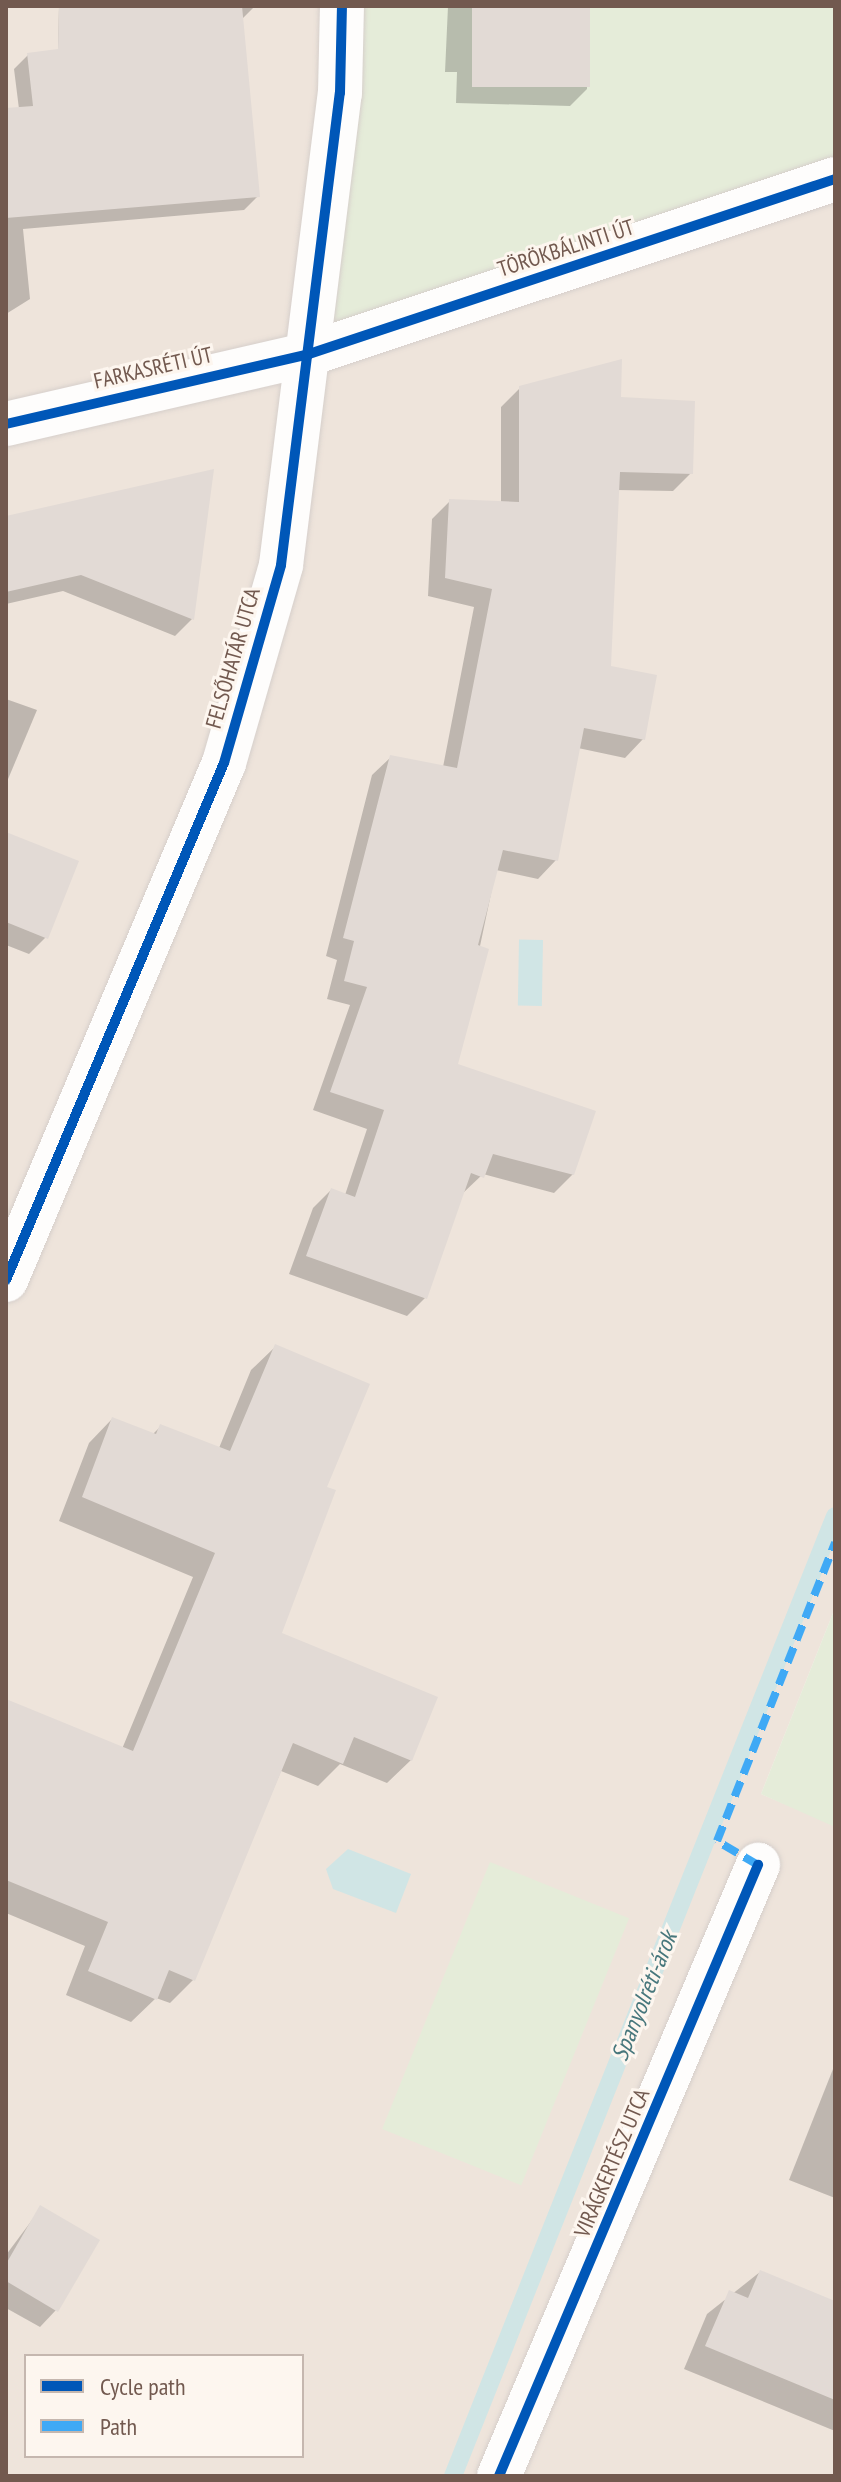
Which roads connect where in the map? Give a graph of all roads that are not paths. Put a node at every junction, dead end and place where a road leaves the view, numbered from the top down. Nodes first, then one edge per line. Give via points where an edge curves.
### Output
1 (342, 6) edge
2 (835, 179) edge
3 (309, 354) junction
4 (6, 424) edge
5 (6, 1280) edge
6 (758, 1865) dead end
7 (499, 2476) edge

1 - 3 street, FELSŐHATÁR UTCA via 340,93
2 - 3 street, TÖRÖKBÁLINTI ÚT
3 - 4 street, FARKASRÉTI ÚT
3 - 5 street, FELSŐHATÁR UTCA via 281,565 224,763
6 - 7 street, VIRÁGKERTÉSZ UTCA

